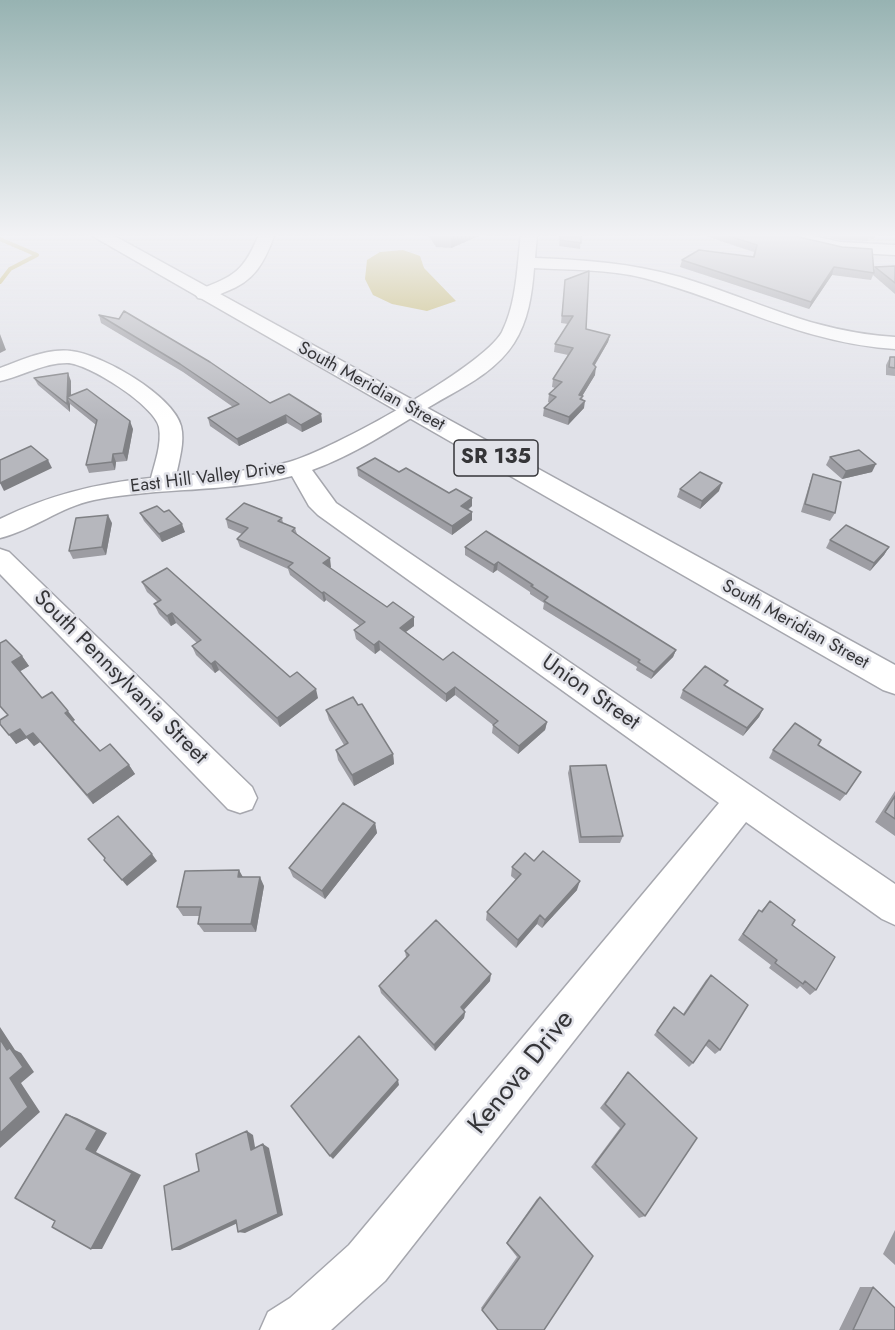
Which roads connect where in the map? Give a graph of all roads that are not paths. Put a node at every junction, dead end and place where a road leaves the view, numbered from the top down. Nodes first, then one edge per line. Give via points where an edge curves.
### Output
1 (208, 296) edge
2 (520, 296) edge
3 (711, 296) edge
4 (895, 343) edge
5 (0, 375) edge
6 (410, 409) junction
7 (298, 467) junction
8 (162, 484) junction
9 (0, 530) edge
10 (0, 558) edge
11 (895, 681) edge
12 (240, 798) dead end
13 (743, 800) junction
14 (895, 906) edge
15 (286, 1330) edge

1 - 6 main road, South Meridian Street / SR 135
2 - 6 street, East Hill Valley Drive via 510,334 487,362
3 - 4 street via 803,329 844,339
5 - 8 street via 33,362 65,356 102,365 159,408 168,421 171,434
6 - 7 street, East Hill Valley Drive via 320,459
6 - 11 main road, South Meridian Street / SR 135
7 - 8 street, East Hill Valley Drive via 252,477
7 - 13 street, Union Street via 327,509
8 - 9 street, East Hill Valley Drive via 67,499
10 - 12 street, South Pennsylvania Street
13 - 14 street, Union Street
13 - 15 street, Kenova Drive via 367,1263 308,1316

